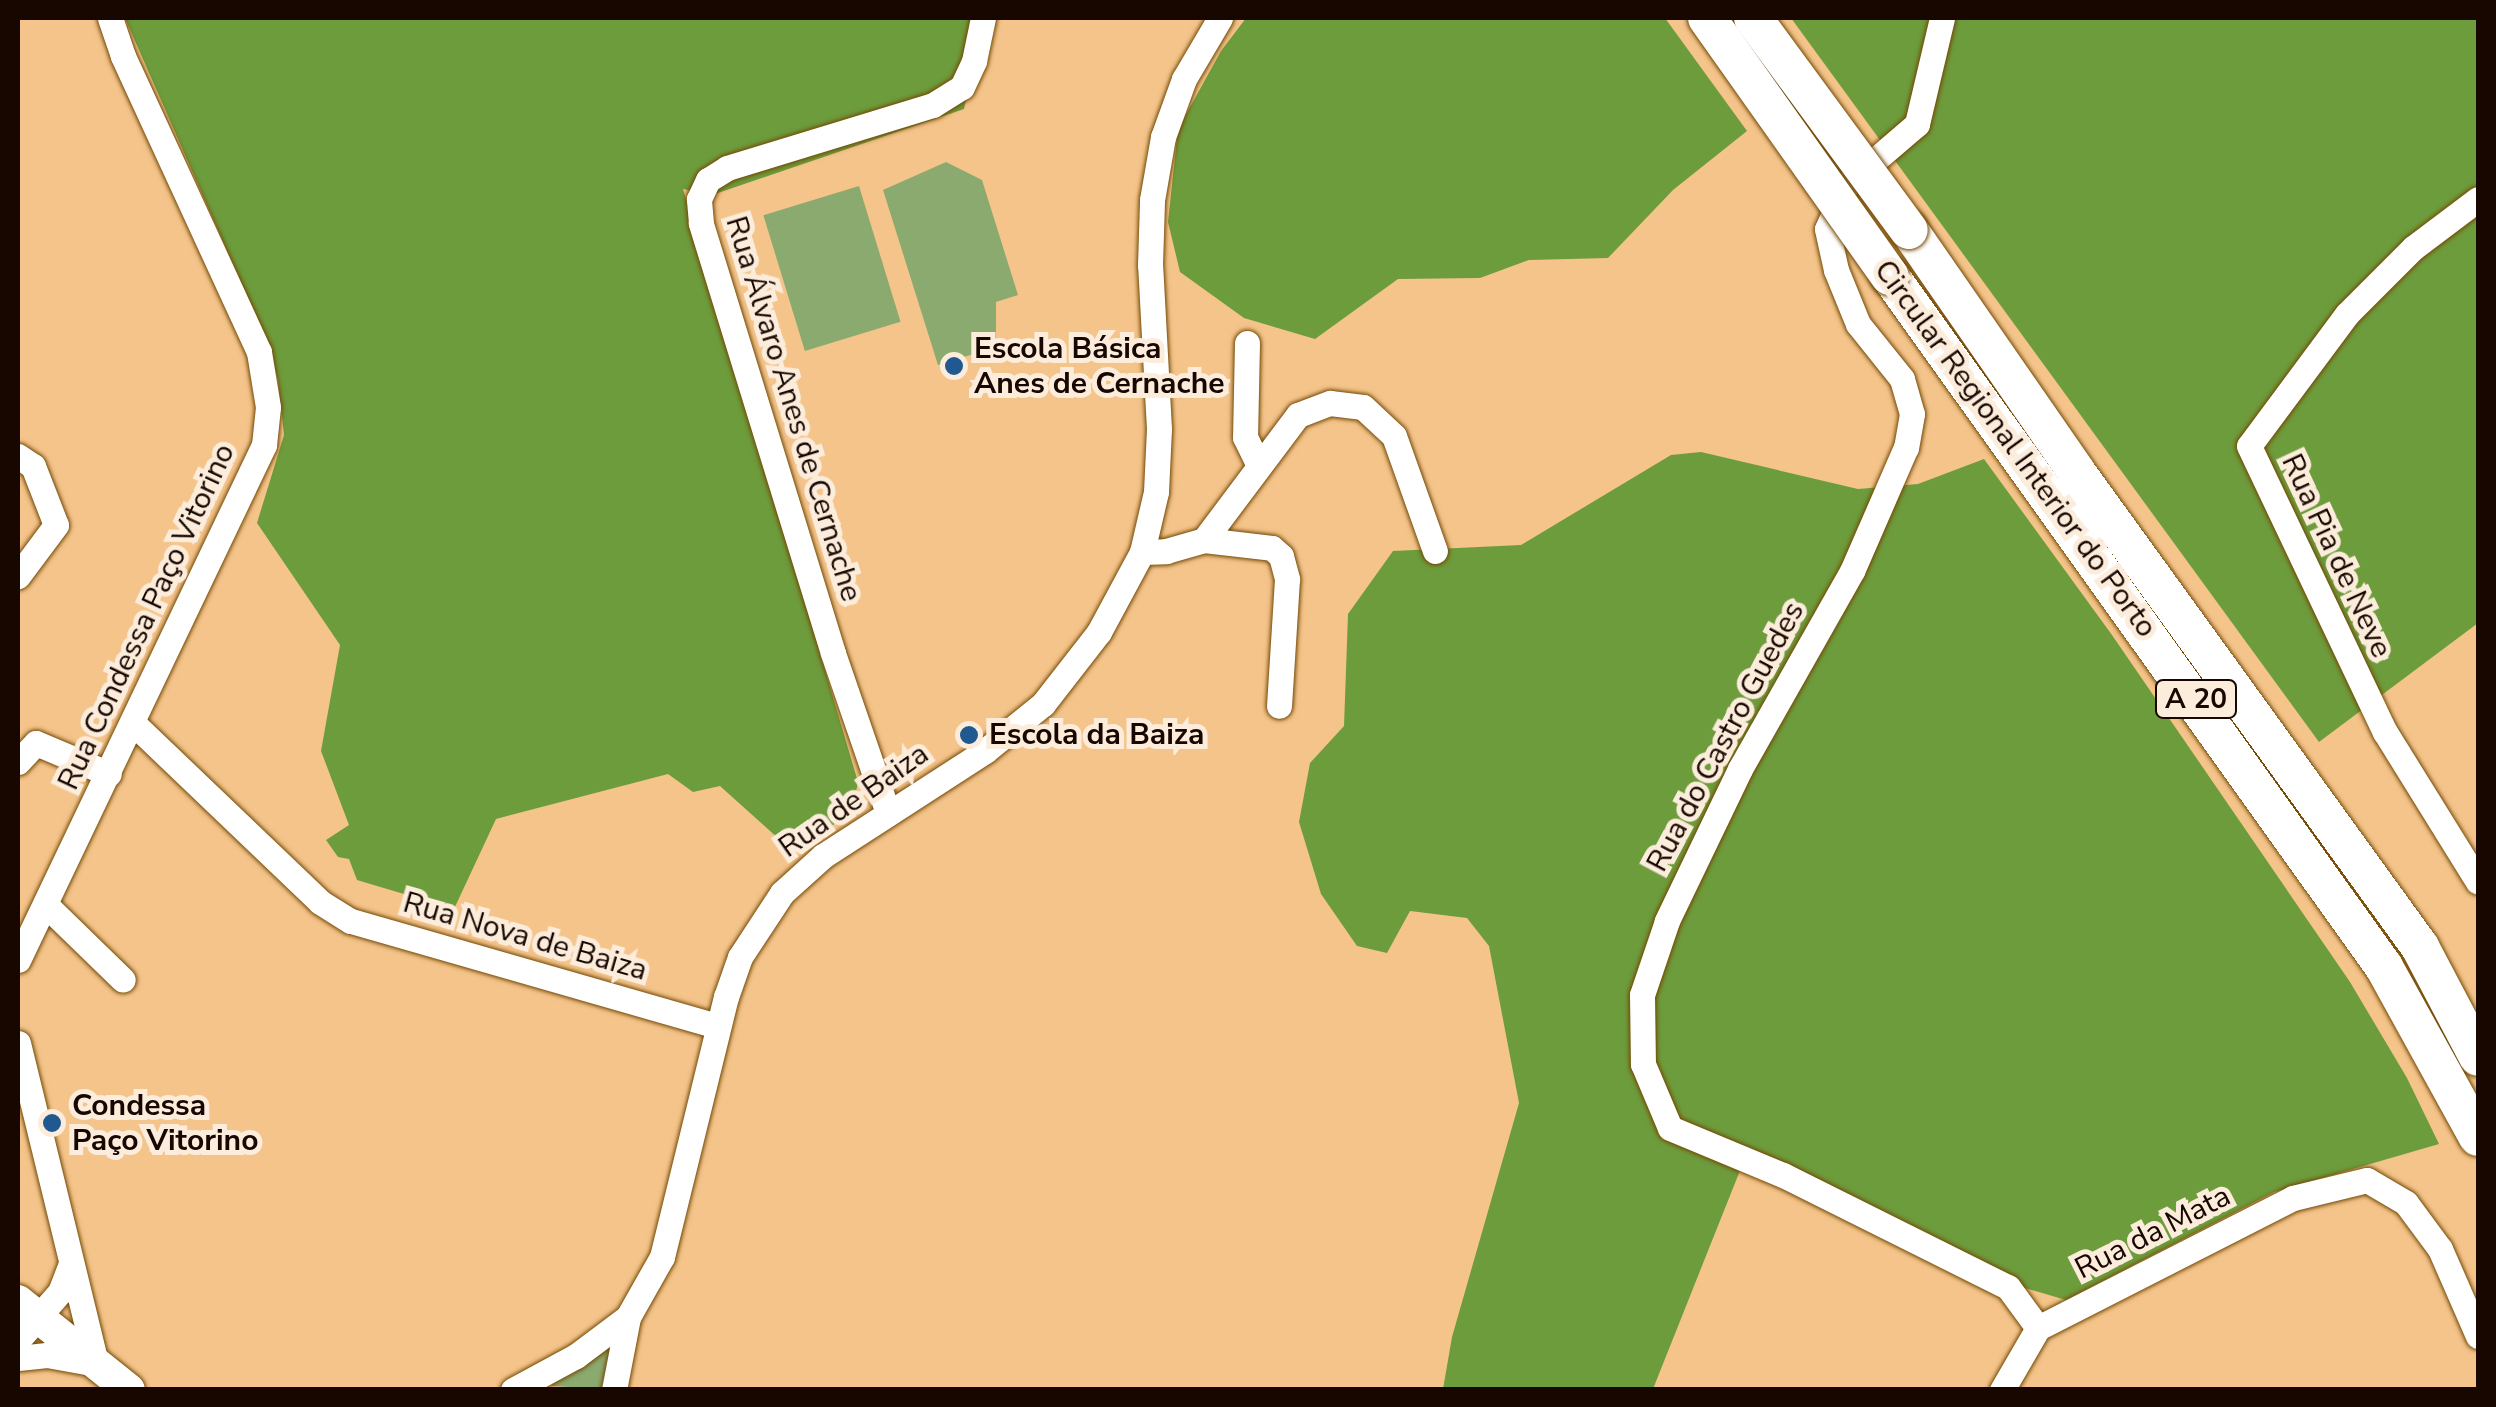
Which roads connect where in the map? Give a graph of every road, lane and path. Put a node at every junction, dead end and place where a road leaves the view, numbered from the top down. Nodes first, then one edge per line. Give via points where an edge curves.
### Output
1 (110, 18) edge
2 (983, 18) edge
3 (1220, 18) edge
4 (1707, 18) edge
5 (1754, 18) edge
6 (1942, 18) edge
7 (2478, 199) edge
8 (1247, 343) dead end
9 (18, 456) edge
10 (1259, 466) junction
11 (1204, 540) junction
12 (1434, 551) dead end
13 (1142, 552) junction
14 (18, 576) edge
15 (1279, 706) dead end
16 (134, 722) junction
17 (18, 762) edge
18 (109, 774) junction
19 (888, 813) junction
20 (2478, 882) edge
21 (46, 904) junction
22 (18, 960) edge
23 (123, 980) dead end
24 (716, 1026) junction
25 (18, 1043) edge
26 (2478, 1058) edge
27 (2478, 1137) edge
28 (70, 1266) junction
29 (628, 1317) junction
30 (24, 1320) edge
31 (2038, 1328) junction
32 (2478, 1336) edge
33 (18, 1358) edge
34 (96, 1364) junction
35 (2007, 1388) edge
36 (518, 1389) edge
37 (128, 1390) edge
38 (614, 1390) edge

1 - 16 street, Rua Condessa Paço Vitorino via 259,352 268,407 264,445
2 - 19 street, Rua Álvaro Anes de Cernache via 962,87 932,105 727,168 708,180 699,199 700,223
3 - 13 street, Rua de Baiza via 1184,79 1163,138 1152,200 1160,429 1156,492
4 - 27 highway, Circular Regional Interior do Porto / A 20, bridge via 2384,967
5 - 26 highway, Circular Regional Interior do Porto / A 20, bridge via 2420,947
6 - 31 street, Rua do Castro Guedes via 1917,124 1847,184 1827,229 1858,324 1902,379 1912,414 1906,446 1852,571 1740,768 1667,921 1642,995 1643,1064 1670,1128 1783,1175 2008,1286
7 - 20 street, Rua Pia de Neve via 2413,248 2347,314 2249,446 2377,717
8 - 10 street via 1245,437
9 - 14 street via 33,466 56,525
10 - 11 street
10 - 12 street via 1298,415 1330,403 1362,407 1394,436
11 - 13 street
11 - 15 street via 1272,548 1281,556 1286,580
13 - 19 street, Rua de Baiza via 1099,632 1043,704 985,751
16 - 18 street, Rua Condessa Paço Vitorino
16 - 24 street, Rua Nova de Baiza via 320,902 352,921
17 - 18 street via 36,743
18 - 21 street, Rua Condessa Paço Vitorino
19 - 24 street, Rua de Baiza via 823,856 782,894 740,957
21 - 22 street, Rua Condessa Paço Vitorino
21 - 23 street
24 - 29 street, Rua de Baiza via 662,1256
25 - 28 street
28 - 30 street via 60,1292
28 - 34 street
29 - 36 street, Rua de Baiza
29 - 38 street
30 - 34 main road
31 - 32 street, Rua da Mata via 2293,1198 2367,1180 2406,1203 2440,1249
31 - 35 street
33 - 34 street via 46,1355
34 - 37 main road

